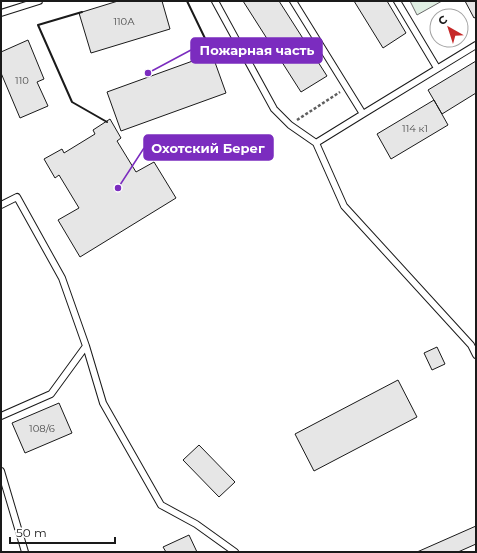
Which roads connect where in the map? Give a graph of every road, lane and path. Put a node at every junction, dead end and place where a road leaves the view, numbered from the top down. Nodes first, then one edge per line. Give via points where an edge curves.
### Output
1 (39, 1) edge
2 (215, 1) edge
3 (293, 1) edge
4 (397, 1) edge
5 (1, 13) edge
6 (476, 44) edge
7 (437, 68) junction
8 (346, 88) junction
9 (363, 114) junction
10 (290, 124) junction
11 (316, 143) junction
12 (1, 205) edge
13 (86, 346) junction
14 (476, 355) edge
15 (1, 416) edge
16 (1, 471) edge
17 (25, 552) edge
18 (235, 552) edge

1 - 5 lane
2 - 10 lane via 274,109
3 - 8 lane
4 - 7 lane
6 - 7 lane
7 - 9 lane
8 - 9 lane
8 - 10 path
9 - 11 lane
10 - 11 lane
11 - 14 lane via 344,206 471,346
12 - 13 lane via 17,197 62,278
13 - 15 lane via 51,394
13 - 18 lane via 104,403 161,505 196,524
16 - 17 lane

